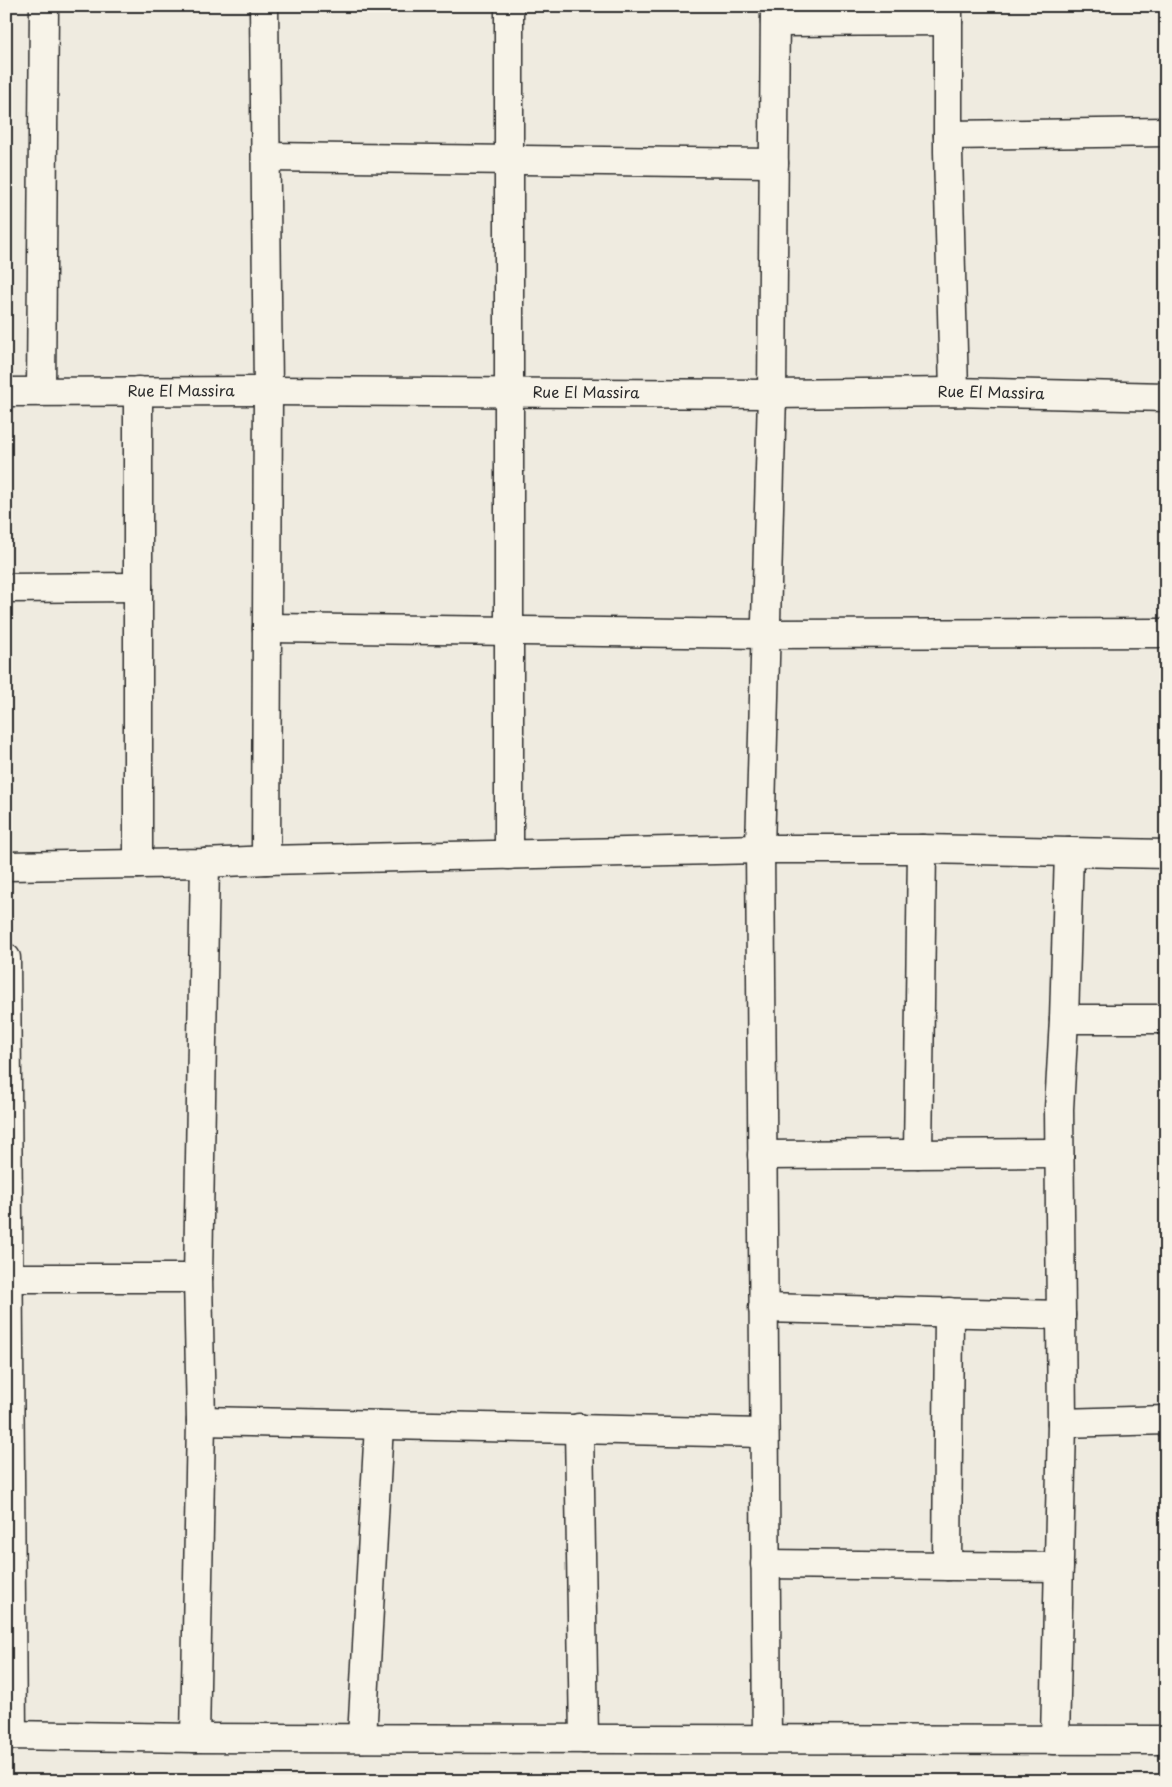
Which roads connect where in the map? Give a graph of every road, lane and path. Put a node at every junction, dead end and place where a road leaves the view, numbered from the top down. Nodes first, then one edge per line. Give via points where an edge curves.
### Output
1 (44, 6) edge
2 (264, 6) edge
3 (509, 6) edge
4 (775, 14) edge
5 (948, 14) edge
6 (1166, 132) edge
7 (948, 135) junction
8 (266, 157) junction
9 (508, 160) junction
10 (774, 163) junction
11 (41, 391) junction
12 (138, 391) junction
13 (268, 391) junction
14 (6, 392) edge
15 (508, 392) junction
16 (954, 392) junction
17 (772, 394) junction
18 (1166, 397) edge
19 (138, 587) junction
20 (6, 588) edge
21 (267, 628) junction
22 (510, 631) junction
23 (1166, 633) edge
24 (766, 634) junction
25 (760, 849) junction
26 (922, 849) junction
27 (1069, 852) junction
28 (1166, 854) edge
29 (509, 855) junction
30 (266, 860) junction
31 (205, 863) junction
32 (138, 864) junction
33 (6, 866) edge
34 (6, 958) edge
35 (1064, 1019) junction
36 (1166, 1019) edge
37 (7, 1086) edge
38 (1059, 1153) junction
39 (918, 1154) junction
40 (762, 1155) junction
41 (8, 1278) edge
42 (198, 1278) junction
43 (763, 1308) junction
44 (949, 1312) junction
45 (1061, 1315) junction
46 (1166, 1420) edge
47 (201, 1421) junction
48 (1062, 1423) junction
49 (379, 1425) junction
50 (579, 1428) junction
51 (764, 1433) junction
52 (765, 1564) junction
53 (947, 1566) junction
54 (1059, 1567) junction
55 (9, 1735) edge
56 (195, 1738) junction
57 (362, 1738) junction
58 (584, 1739) junction
59 (767, 1739) junction
60 (1055, 1740) junction
61 (1166, 1740) edge

1 - 11 street
2 - 8 street
3 - 9 street
4 - 5 street
4 - 10 street
5 - 7 street
6 - 7 street
7 - 16 street
8 - 9 street
8 - 13 street
9 - 10 street
9 - 15 street
10 - 17 street
11 - 12 street, Rue El Massira
11 - 14 street, Rue El Massira
12 - 13 street, Rue El Massira
12 - 19 street
13 - 15 street, Rue El Massira
13 - 21 street
15 - 17 street, Rue El Massira
15 - 22 street
16 - 17 street, Rue El Massira
16 - 18 street, Rue El Massira
17 - 24 street
19 - 20 street
19 - 32 street
21 - 22 street
21 - 30 street
22 - 24 street
22 - 29 street
23 - 24 street
24 - 25 street
25 - 26 street
25 - 29 street
25 - 40 street
26 - 27 street
26 - 39 street
27 - 28 street
27 - 35 street
29 - 30 street
30 - 31 street
31 - 32 street
31 - 42 street
32 - 33 street
34 - 37 street
35 - 36 street
35 - 38 street via 1059,1080
37 - 41 street
38 - 39 street
38 - 45 street
39 - 40 street
40 - 43 street
41 - 42 street
41 - 55 street
42 - 47 street
43 - 44 street
43 - 51 street
44 - 45 street
44 - 53 street
45 - 48 street
46 - 48 street
47 - 49 street
47 - 56 street
48 - 54 street
49 - 50 street
49 - 57 street
50 - 51 street
50 - 58 street
51 - 52 street
52 - 53 street
52 - 59 street
53 - 54 street
54 - 60 street
55 - 56 street
56 - 57 street
57 - 58 street
58 - 59 street
59 - 60 street
60 - 61 street

